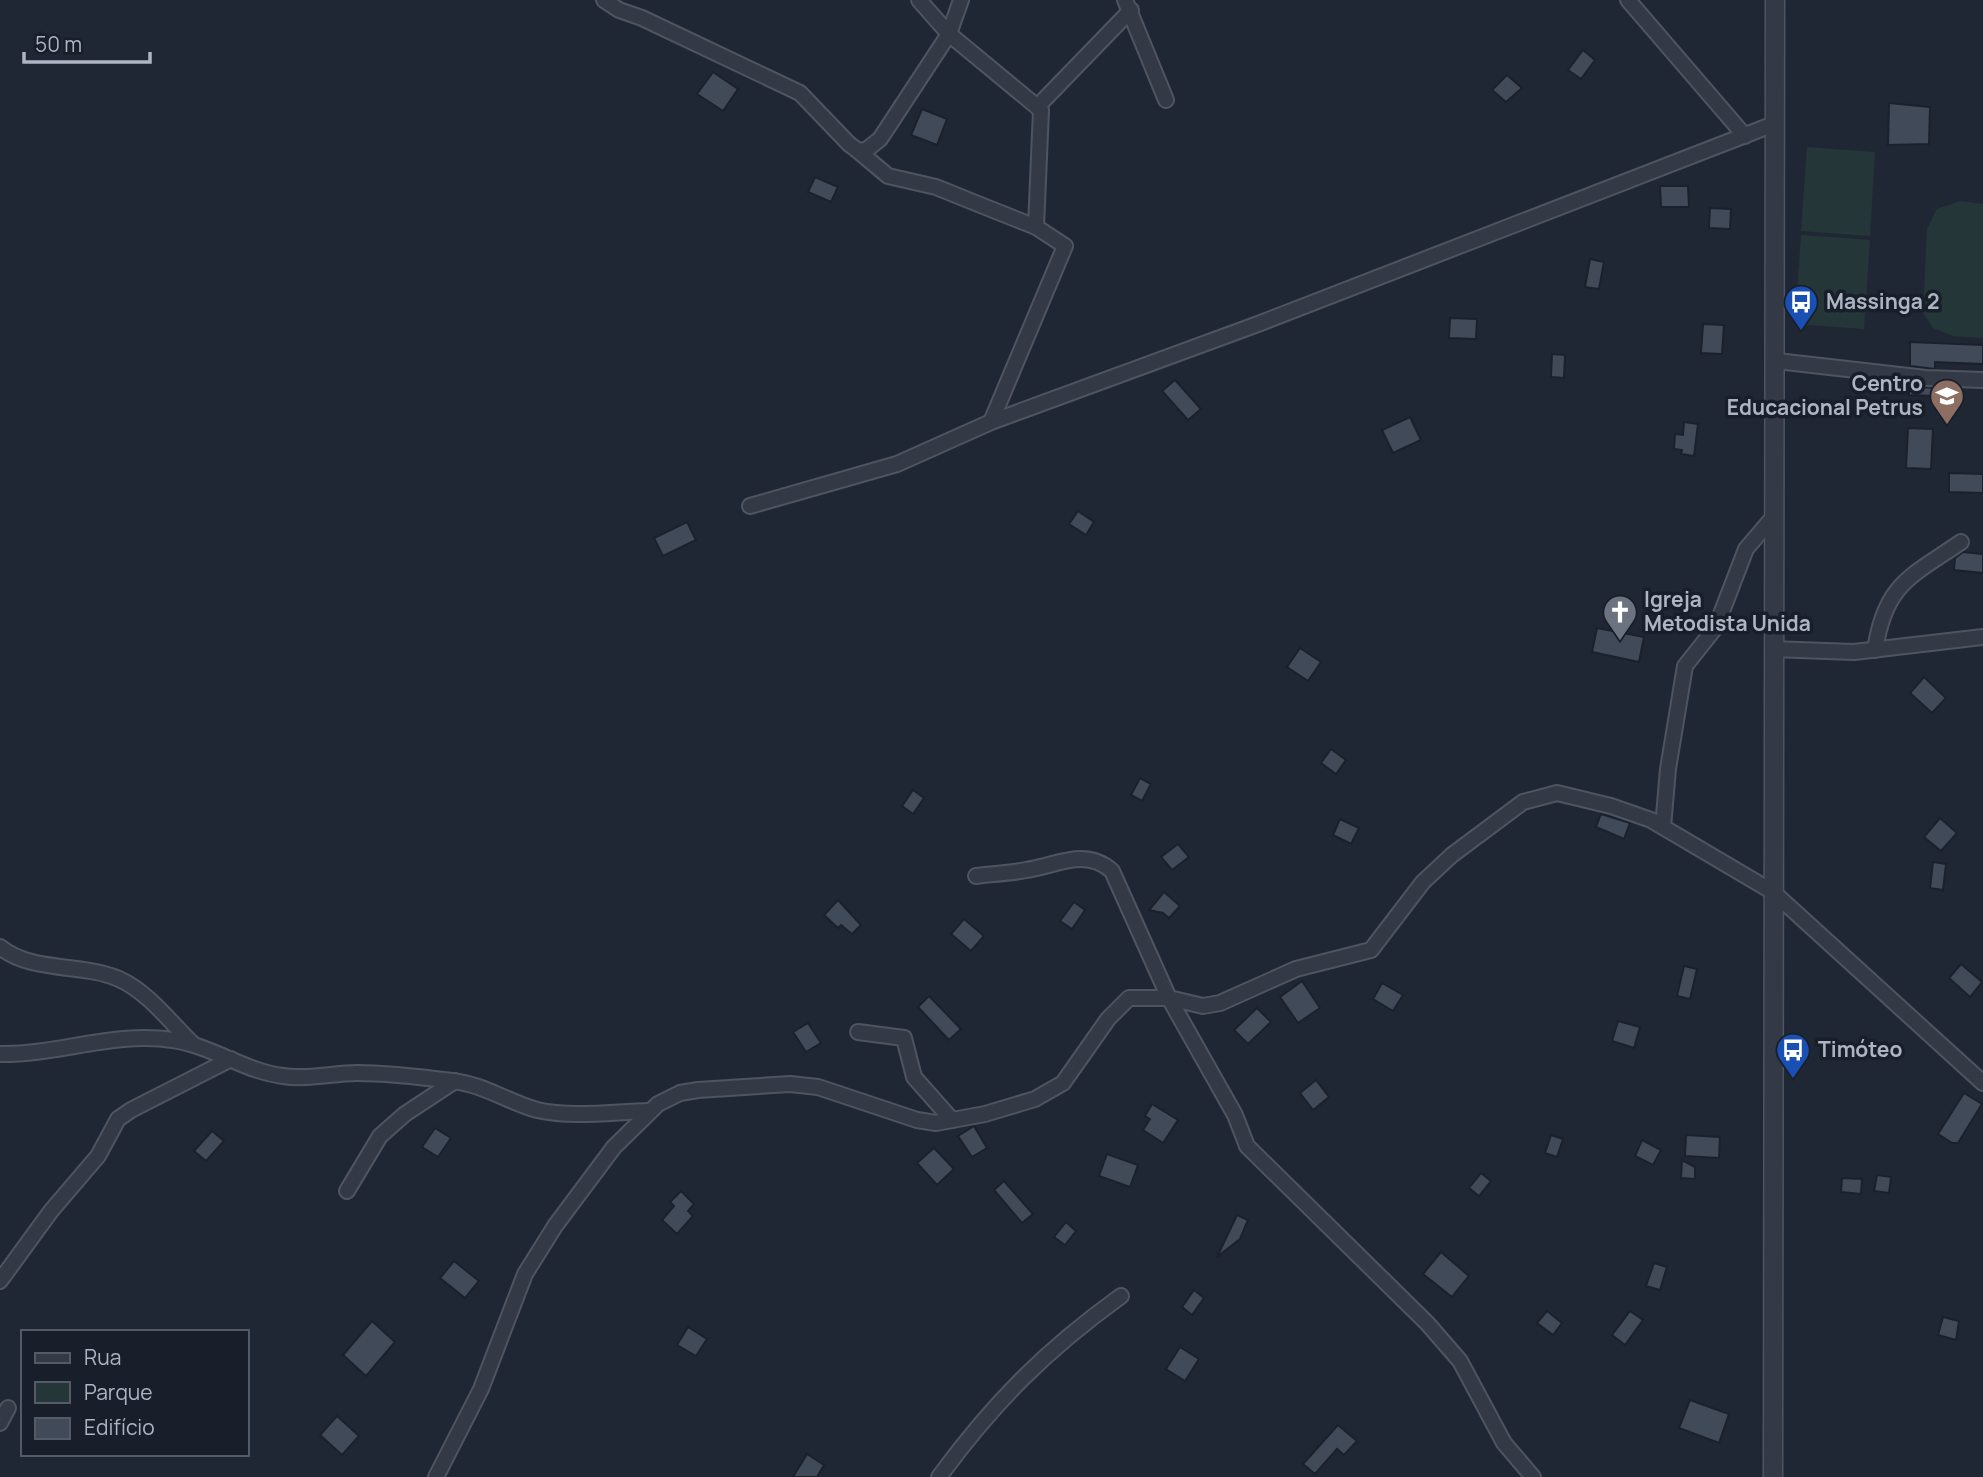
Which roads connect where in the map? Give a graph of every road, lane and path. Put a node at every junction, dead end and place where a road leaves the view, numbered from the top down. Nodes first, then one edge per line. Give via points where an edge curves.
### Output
1 (604, 0) edge
2 (919, 0) edge
3 (961, 0) edge
4 (1628, 0) edge
5 (1774, 0) edge
6 (1128, 5) edge
7 (949, 34) junction
8 (1166, 100) dead end
9 (1038, 106) junction
10 (1774, 124) junction
11 (1745, 136) junction
12 (857, 150) junction
13 (1036, 227) junction
14 (1777, 361) junction
15 (1983, 380) edge
16 (990, 422) junction
17 (750, 506) dead end
18 (1775, 515) junction
19 (1961, 542) dead end
20 (1983, 638) edge
21 (1774, 649) junction
22 (1875, 650) junction
23 (1663, 827) junction
24 (976, 876) dead end
25 (1773, 892) junction
26 (0, 947) edge
27 (1169, 998) junction
28 (859, 1032) dead end
29 (193, 1044) junction
30 (0, 1054) edge
31 (231, 1059) junction
32 (455, 1081) junction
33 (1983, 1083) edge
34 (648, 1111) junction
35 (952, 1120) junction
36 (347, 1191) dead end
37 (0, 1281) edge
38 (1121, 1296) dead end
39 (9, 1408) dead end
40 (0, 1423) edge
41 (436, 1477) edge
42 (939, 1477) edge
43 (1532, 1477) edge
44 (1773, 1477) edge

1 - 12 street via 800,93
2 - 7 street
3 - 7 street
4 - 11 street
5 - 10 street
6 - 8 street
6 - 9 street
7 - 9 street
7 - 12 street via 873,147
9 - 13 street via 1042,114
10 - 11 street
10 - 14 street
11 - 16 street
12 - 13 street via 888,176 936,187
13 - 16 street via 1060,241 1065,250
14 - 15 street
14 - 18 street
16 - 17 street via 897,464
18 - 21 street
18 - 23 street via 1746,549 1716,627 1685,666
19 - 22 street via 1886,602
20 - 22 street
21 - 22 street via 1818,653
21 - 25 street
23 - 25 street
23 - 27 street via 1580,798 1557,793 1533,797 1432,873 1371,950 1296,969 1220,1003 1203,1006
24 - 27 street via 1069,859 1105,864 1112,870
25 - 33 street
25 - 44 street
26 - 29 street via 16,957 118,978 148,999
27 - 35 street via 1137,996 1121,1004 1072,1074 1051,1092 1015,1107
27 - 43 street via 1235,1115 1247,1146 1427,1323 1464,1368 1504,1443
28 - 35 street via 904,1038 914,1077
29 - 30 street via 135,1038
29 - 31 street
31 - 32 street via 285,1077 358,1073
31 - 37 street via 118,1119 98,1156
32 - 34 street via 560,1114
32 - 36 street via 380,1136
34 - 35 street via 680,1093 790,1084 818,1087 917,1120
34 - 41 street via 614,1147 525,1274 481,1389
38 - 42 street via 1073,1330 1034,1366 980,1423
39 - 40 street

